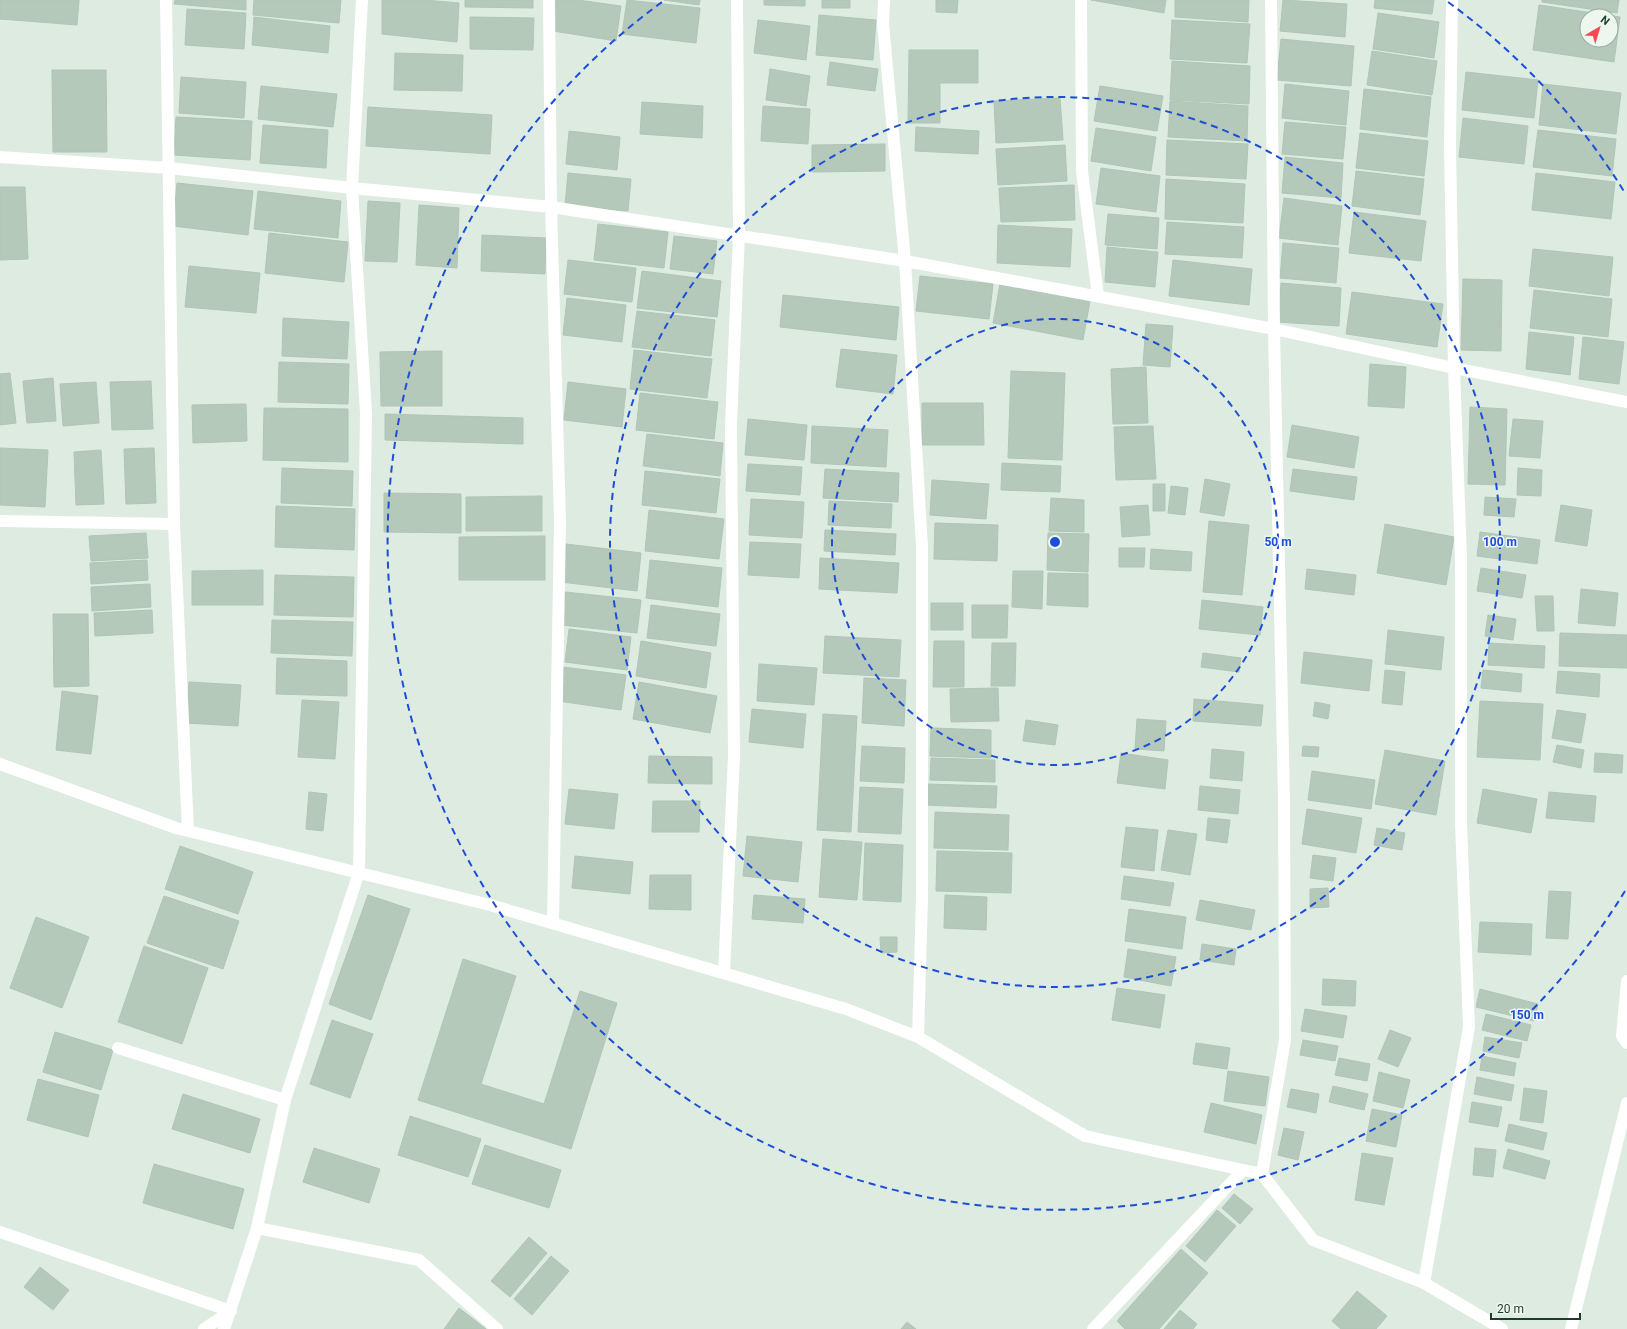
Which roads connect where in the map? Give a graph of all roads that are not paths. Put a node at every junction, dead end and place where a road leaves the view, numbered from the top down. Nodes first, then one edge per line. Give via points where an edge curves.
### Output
1 (166, 0) edge
2 (362, 0) edge
3 (549, 0) edge
4 (736, 0) edge
5 (884, 0) edge
6 (1081, 0) edge
7 (1271, 0) edge
8 (1452, 0) edge
9 (0, 157) edge
10 (168, 168) junction
11 (352, 188) junction
12 (551, 207) junction
13 (739, 234) junction
14 (905, 261) junction
15 (1098, 296) junction
16 (1274, 329) junction
17 (1454, 368) junction
18 (1627, 402) edge
19 (0, 521) edge
20 (174, 524) junction
21 (0, 764) edge
22 (188, 831) junction
23 (359, 872) junction
24 (553, 923) junction
25 (724, 973) junction
26 (1627, 981) edge
27 (918, 1037) junction
28 (1627, 1043) edge
29 (118, 1048) dead end
30 (285, 1100) junction
31 (1627, 1103) edge
32 (1243, 1170) junction
33 (1262, 1174) junction
34 (257, 1228) junction
35 (0, 1232) edge
36 (1424, 1283) junction
37 (231, 1311) junction
38 (204, 1329) edge
39 (224, 1329) edge
40 (497, 1329) edge
41 (1093, 1329) edge
42 (1502, 1329) edge
43 (1571, 1329) edge

1 - 10 street
2 - 11 street
3 - 12 street
4 - 13 street
5 - 14 street via 883,24
6 - 15 street via 1082,171
7 - 16 street
8 - 17 street via 1450,146
9 - 10 street
10 - 11 street
10 - 20 street
11 - 12 street
11 - 23 street via 366,413
12 - 13 street
12 - 24 street via 560,522
13 - 14 street
13 - 25 street via 731,424 734,756
14 - 15 street
14 - 27 street via 922,546 922,898
15 - 16 street
16 - 17 street
16 - 33 street via 1284,800 1285,1040
17 - 18 street
17 - 36 street via 1461,558 1461,824 1469,1027
19 - 20 street
20 - 22 street
21 - 22 street
22 - 23 street
23 - 24 street
23 - 30 street
24 - 25 street
25 - 27 street via 846,1009
26 - 28 street via 1622,1036
27 - 32 street via 1084,1136
29 - 30 street
30 - 34 street
31 - 43 street
32 - 33 street
32 - 41 street
33 - 36 street via 1313,1240
34 - 37 street
34 - 40 street via 419,1260
35 - 37 street
36 - 42 street
37 - 38 street
37 - 39 street

